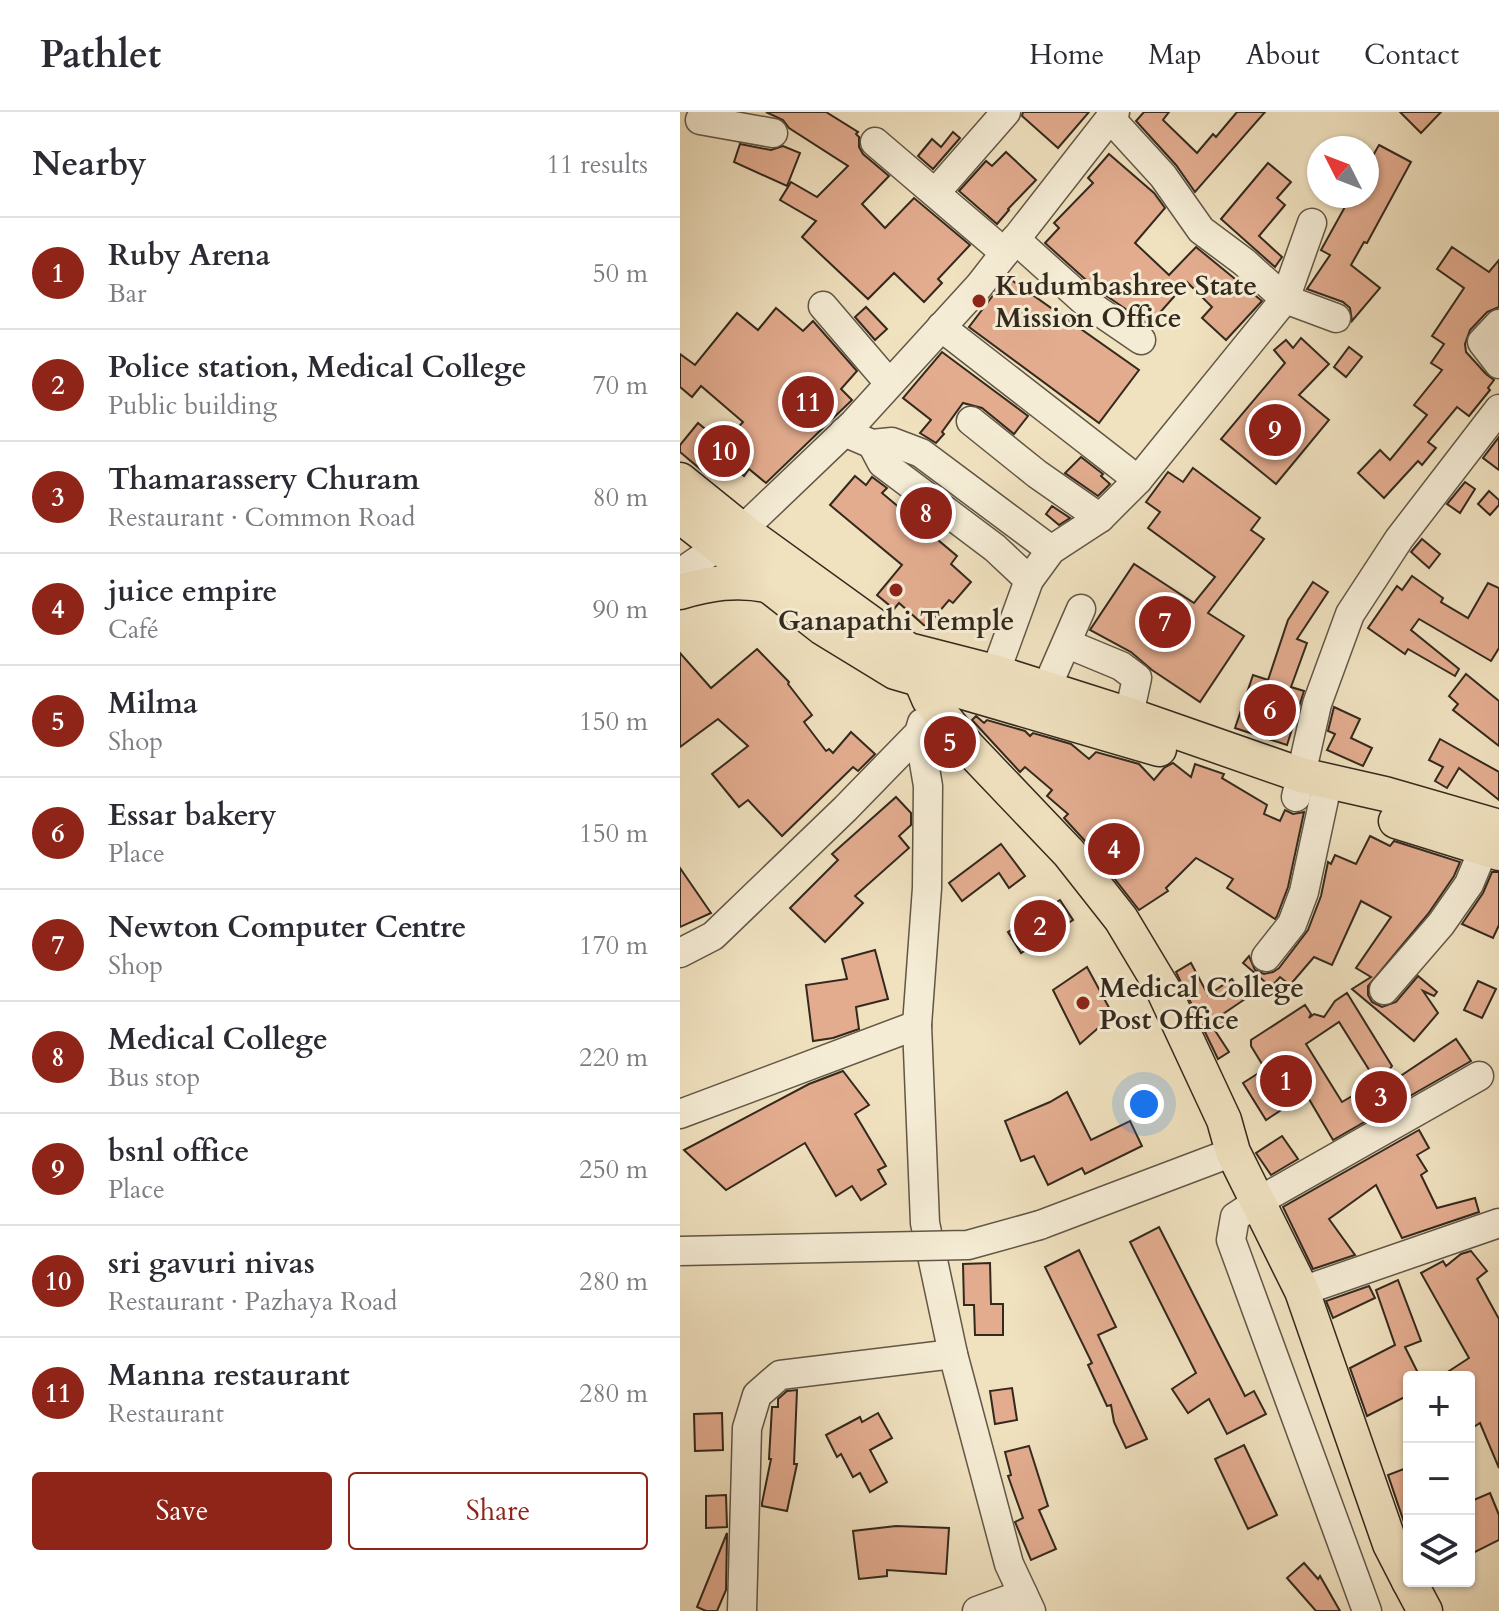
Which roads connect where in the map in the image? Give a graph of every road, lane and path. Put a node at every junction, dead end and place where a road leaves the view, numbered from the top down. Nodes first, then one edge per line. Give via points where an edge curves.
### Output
1 (704, 112) edge
2 (1006, 112) edge
3 (1112, 115) edge
4 (773, 133) dead end
5 (875, 142) dead end
6 (936, 192) junction
7 (1312, 223) dead end
8 (1010, 246) junction
9 (1285, 299) junction
10 (823, 306) dead end
11 (1336, 318) dead end
12 (1499, 324) edge
13 (941, 327) junction
14 (1141, 340) dead end
15 (1499, 364) edge
16 (889, 383) junction
17 (1499, 409) edge
18 (971, 421) dead end
19 (844, 432) junction
20 (872, 444) junction
21 (680, 480) edge
22 (1138, 480) junction
23 (680, 516) edge
24 (1100, 518) junction
25 (730, 538) junction
26 (1051, 550) junction
27 (680, 573) edge
28 (1029, 580) junction
29 (767, 585) junction
30 (680, 592) edge
31 (1081, 609) dead end
32 (1068, 644) junction
33 (908, 650) junction
34 (990, 685) junction
35 (1046, 689) junction
36 (925, 690) junction
37 (1129, 715) junction
38 (919, 733) junction
39 (1307, 791) junction
40 (1494, 843) edge
41 (680, 953) edge
42 (1266, 957) dead end
43 (1384, 990) dead end
44 (917, 1025) junction
45 (1479, 1076) dead end
46 (680, 1114) edge
47 (1233, 1152) junction
48 (1259, 1201) junction
49 (1499, 1223) edge
50 (680, 1251) edge
51 (1302, 1291) junction
52 (953, 1354) junction
53 (1403, 1569) edge
54 (1412, 1587) edge
55 (1027, 1602) edge
56 (742, 1611) edge
57 (977, 1611) edge
58 (1367, 1611) edge
59 (1425, 1611) edge

1 - 4 street via 700,120
2 - 6 street
3 - 8 street
3 - 9 street via 1201,230
5 - 6 street
6 - 8 street
7 - 9 street
8 - 13 street
8 - 14 street
9 - 11 street
9 - 22 street
10 - 16 street
12 - 15 street via 1482,342
13 - 16 street
13 - 22 street
16 - 19 street
17 - 39 street via 1399,539 1350,614 1317,704
18 - 24 street
19 - 20 street
19 - 25 street
20 - 26 street via 892,442 921,453
20 - 28 street via 882,463
21 - 25 main road
22 - 24 street
23 - 25 main road
24 - 26 street
25 - 27 street
25 - 29 main road
25 - 33 main road
26 - 28 street
28 - 34 street
29 - 30 main road via 709,583
29 - 36 main road via 823,628
31 - 32 street
32 - 35 street
32 - 37 street via 1137,678
33 - 34 main road
33 - 36 main road
34 - 35 main road
34 - 36 main road
34 - 39 main road via 1137,741
35 - 37 main road
36 - 38 street
36 - 47 main road via 967,746 1069,853 1121,919 1163,989 1224,1120
37 - 39 main road
38 - 41 street via 713,936
38 - 44 street via 928,786
39 - 40 main road via 1385,794
39 - 42 street via 1300,903 1292,924
40 - 43 street via 1441,924
44 - 46 street
44 - 52 street via 925,1223
45 - 48 street
47 - 48 main road
47 - 50 street, bridge via 1040,1225 968,1245
48 - 51 main road
48 - 58 street via 1235,1217 1231,1240
49 - 51 street
51 - 53 main road
52 - 55 street via 1009,1564
52 - 56 street via 780,1375 757,1395 747,1428
54 - 59 main road
55 - 57 street

